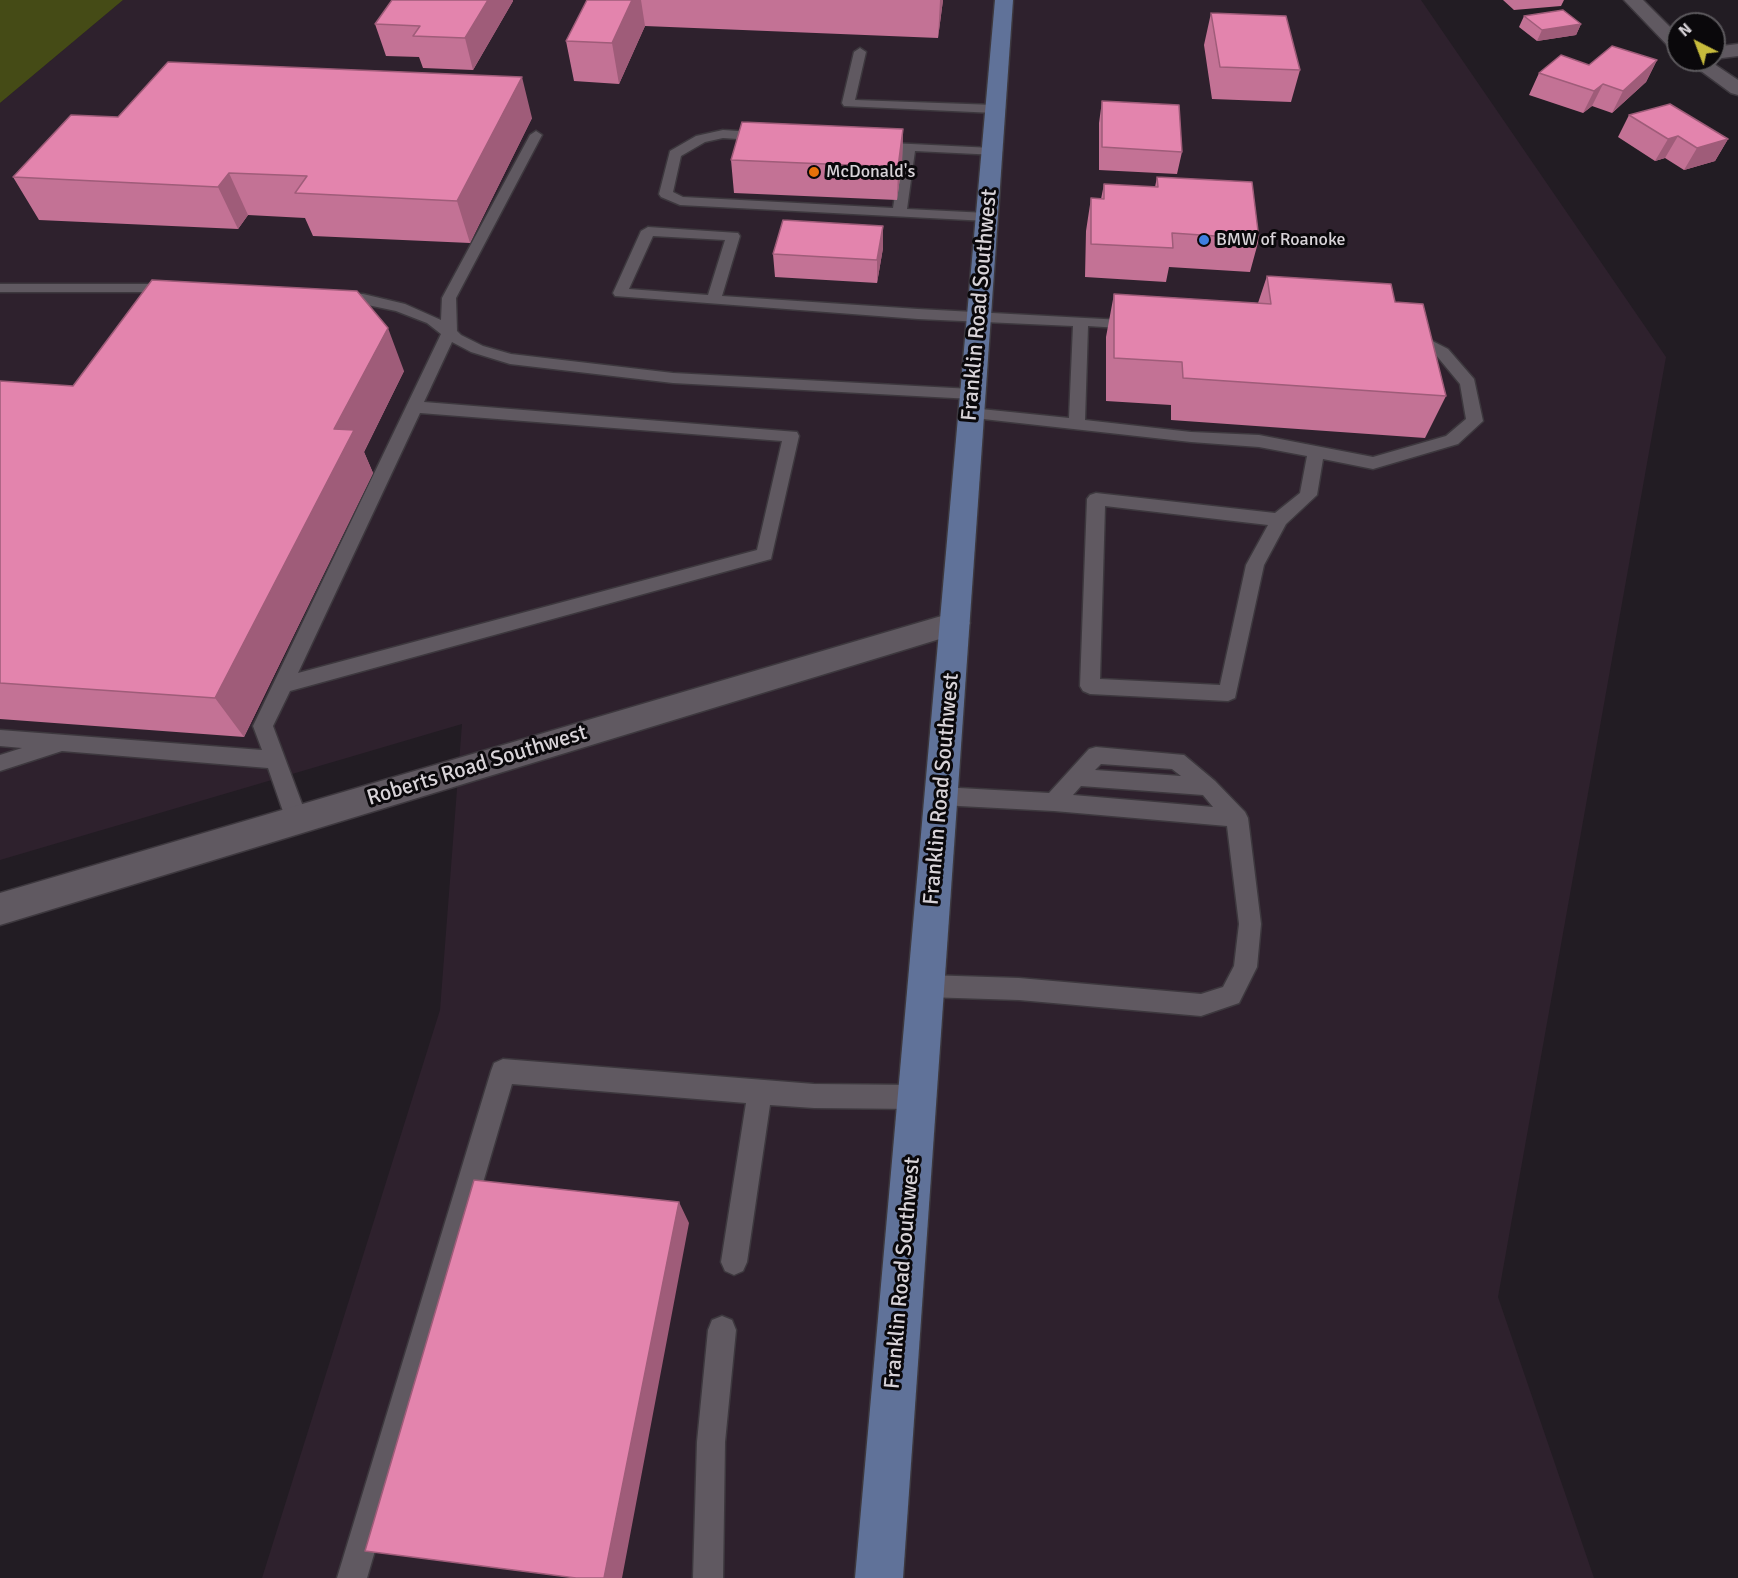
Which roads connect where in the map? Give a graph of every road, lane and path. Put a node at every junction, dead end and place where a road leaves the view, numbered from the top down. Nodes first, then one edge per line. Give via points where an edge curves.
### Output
1 (1004, 0) edge
2 (1633, 0) edge
3 (1666, 33) edge
4 (860, 52) dead end
5 (1713, 72) edge
6 (1738, 89) edge
7 (995, 109) junction
8 (536, 135) dead end
9 (781, 138) edge
10 (863, 144) edge
11 (909, 147) junction
12 (992, 152) junction
13 (898, 213) junction
14 (987, 217) junction
15 (0, 288) edge
16 (187, 288) edge
17 (316, 296) edge
18 (714, 299) junction
19 (979, 315) junction
20 (1081, 321) junction
21 (1149, 325) edge
22 (1396, 327) edge
23 (449, 333) junction
24 (972, 404) junction
25 (415, 407) junction
26 (1077, 425) junction
27 (1316, 452) junction
28 (1279, 520) junction
29 (955, 623) junction
30 (282, 685) junction
31 (0, 738) edge
32 (65, 743) junction
33 (276, 760) junction
34 (0, 764) edge
35 (941, 796) junction
36 (1054, 802) junction
37 (1237, 818) junction
38 (297, 820) junction
39 (0, 909) edge
40 (926, 986) junction
41 (760, 1091) junction
42 (917, 1096) junction
43 (734, 1262) dead end
44 (722, 1330) dead end
45 (352, 1578) edge
46 (708, 1578) edge
47 (879, 1578) edge

1 - 7 main road, Franklin Road Southwest
2 - 3 street
4 - 7 lane via 848,103
5 - 6 street
7 - 12 main road, Franklin Road Southwest
8 - 23 lane via 449,298
9 - 13 lane via 723,134 701,139 675,154 666,194 680,201
10 - 11 lane
11 - 12 lane
11 - 13 lane
12 - 14 main road, Franklin Road Southwest
13 - 14 lane
14 - 19 main road, Franklin Road Southwest
15 - 16 lane
17 - 23 lane via 363,299 400,307 432,320
18 - 18 lane via 620,293 648,231 733,236
18 - 19 lane
19 - 20 lane
19 - 24 main road, Franklin Road Southwest
20 - 21 lane
20 - 26 lane
22 - 27 lane via 1443,352 1468,383 1476,421 1452,440 1373,462
23 - 24 lane via 477,349 510,359 673,378
23 - 25 lane
24 - 26 lane
24 - 29 main road, Franklin Road Southwest
25 - 30 lane
25 - 30 lane via 791,436 765,554
26 - 27 lane via 1259,441
27 - 28 lane via 1308,495
28 - 28 lane via 1255,565 1228,693 1090,686 1096,499
29 - 35 main road, Franklin Road Southwest
29 - 38 street, Roberts Road Southwest
30 - 33 lane via 263,726
31 - 32 lane
32 - 33 lane
32 - 34 lane
33 - 38 lane
35 - 36 lane
35 - 40 main road, Franklin Road Southwest
36 - 37 lane
36 - 37 lane via 1076,777 1208,787
37 - 40 lane via 1250,924 1245,967 1231,995 1201,1005 1019,989
38 - 39 street, Roberts Road Southwest
40 - 42 main road, Franklin Road Southwest
41 - 42 lane via 814,1096
41 - 43 lane
41 - 45 lane via 503,1071
42 - 47 main road, Franklin Road Southwest
44 - 46 lane via 711,1442

